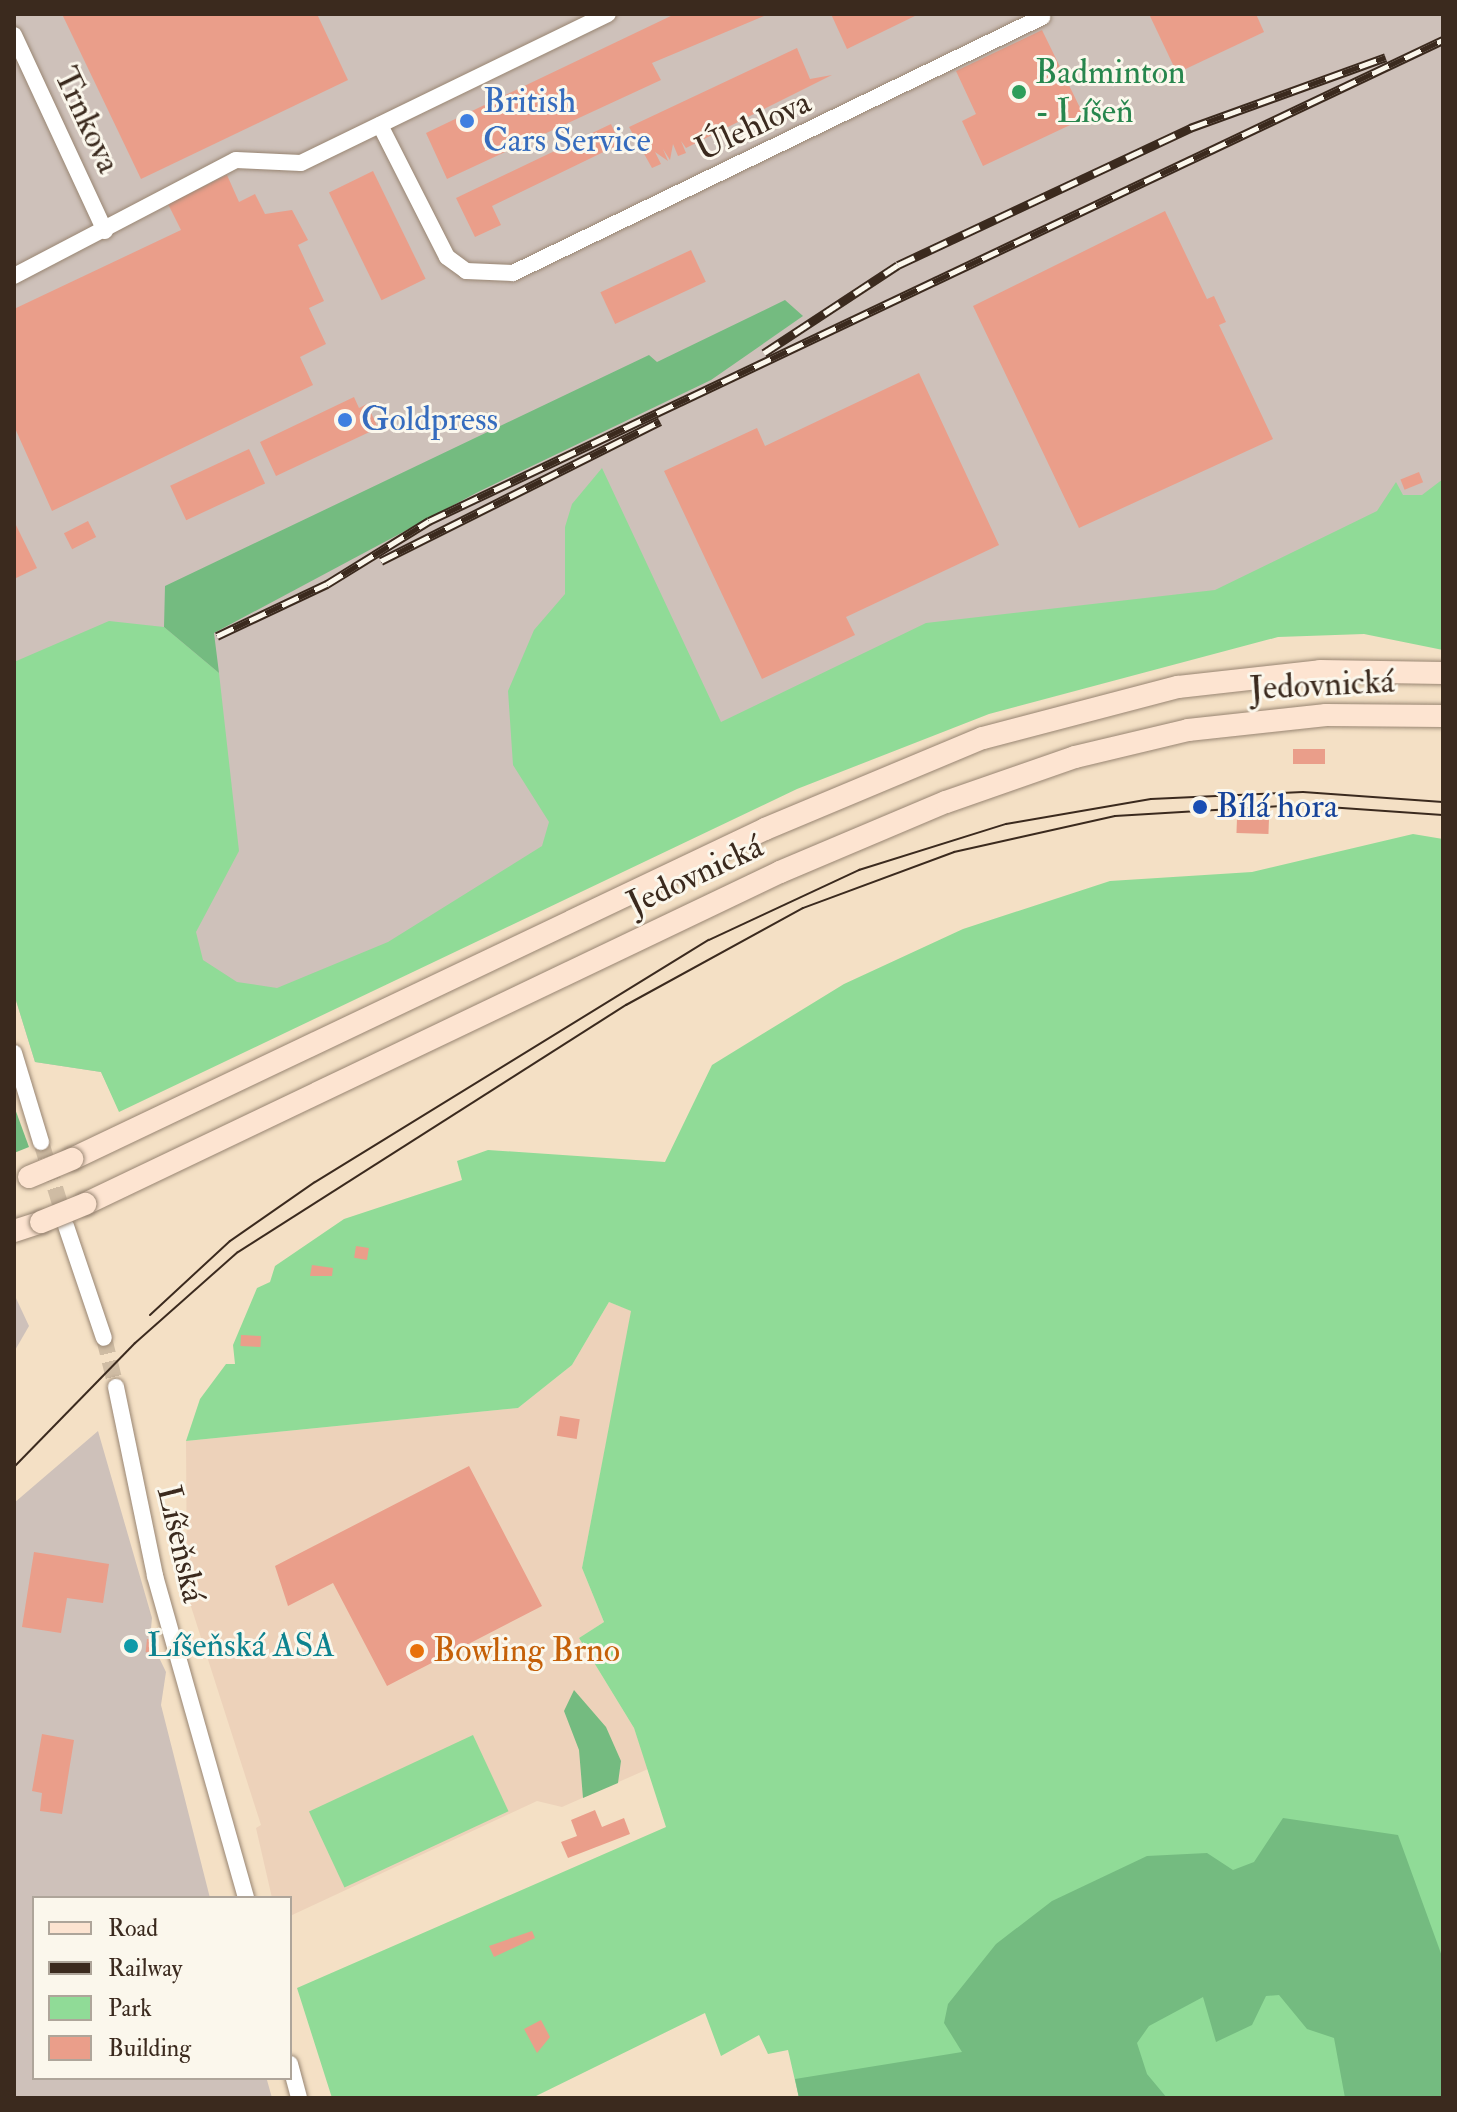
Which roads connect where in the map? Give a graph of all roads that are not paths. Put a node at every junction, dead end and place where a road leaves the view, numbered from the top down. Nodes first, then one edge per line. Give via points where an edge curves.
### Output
1 (608, 14) edge
2 (1042, 17) dead end
3 (14, 35) edge
4 (380, 125) junction
5 (105, 231) junction
6 (14, 276) edge
7 (1443, 673) edge
8 (1443, 716) edge
9 (14, 1053) edge
10 (41, 1142) tunnel mouth
11 (21, 1180) edge
12 (66, 1226) tunnel mouth
13 (14, 1231) edge
14 (104, 1338) tunnel mouth
15 (116, 1387) tunnel mouth
16 (245, 1896) edge
17 (292, 2072) edge
18 (299, 2098) edge

1 - 4 street
2 - 4 street, Úlehlova via 513,273 466,271 447,257
3 - 5 street, Trnkova
4 - 5 street via 301,163 236,160
5 - 6 street
7 - 11 main road, Jedovnická, bridge via 1320,671 1178,687 983,738 777,823
8 - 13 main road, Jedovnická, bridge via 1326,715 1188,730 1075,757 946,802 780,872 85,1204
9 - 10 street
12 - 14 street
15 - 16 street, Líšeňská via 155,1576
17 - 18 street

